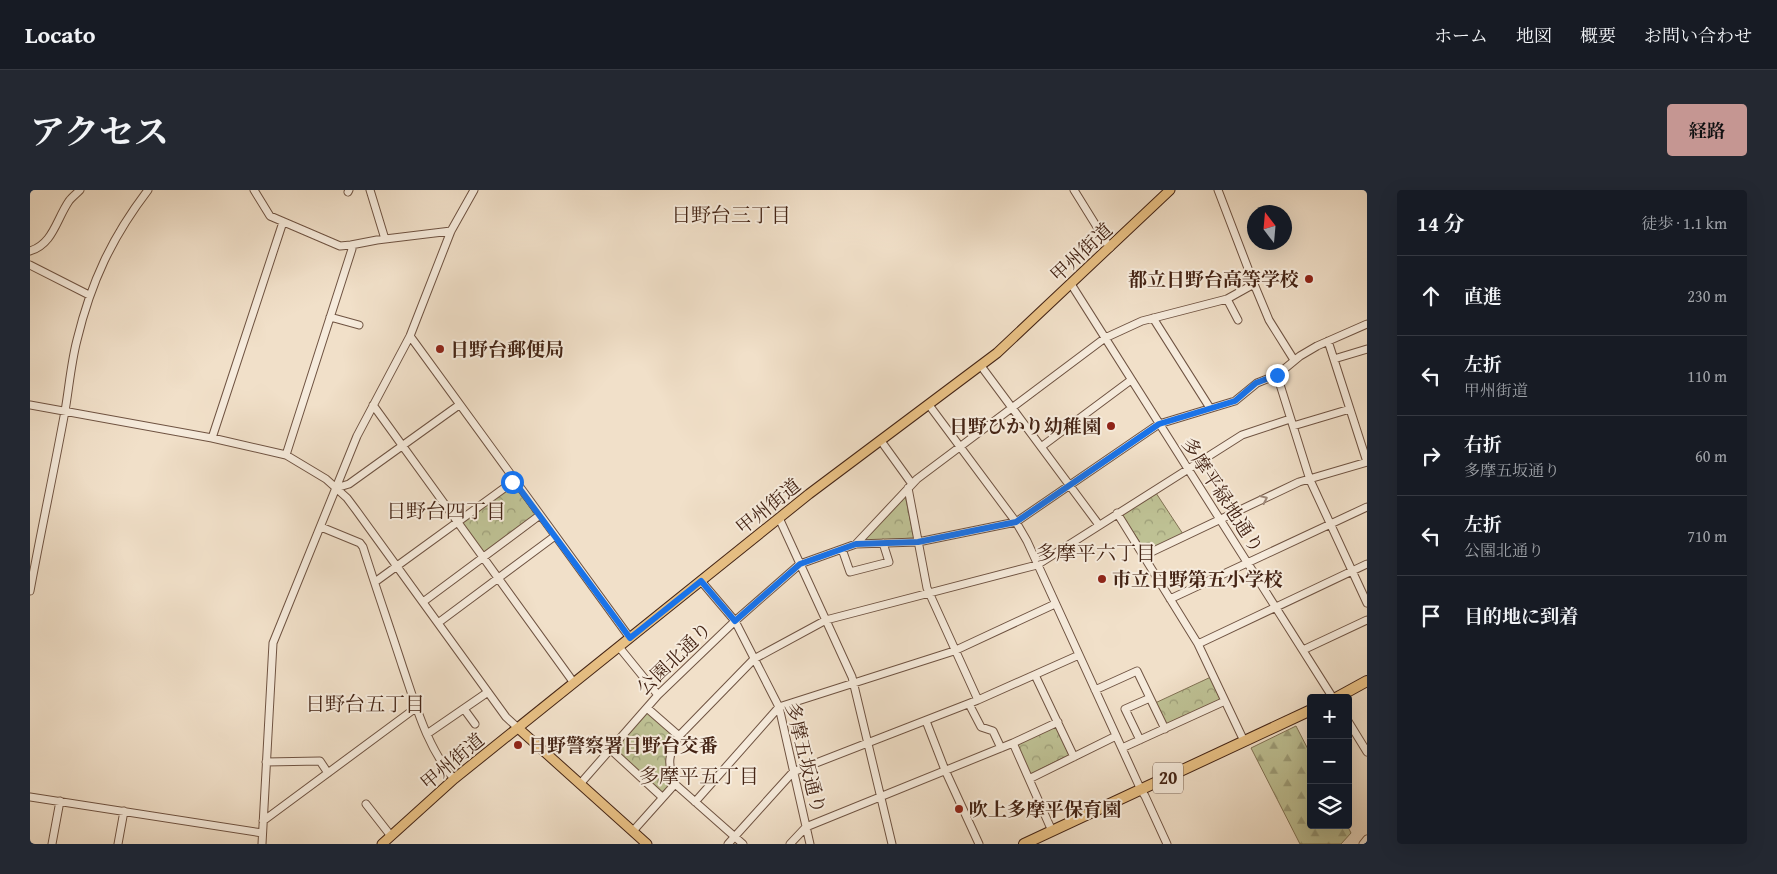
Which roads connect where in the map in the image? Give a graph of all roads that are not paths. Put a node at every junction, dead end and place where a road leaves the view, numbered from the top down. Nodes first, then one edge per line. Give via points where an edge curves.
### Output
1 (80, 190) edge
2 (148, 190) edge
3 (254, 190) edge
4 (370, 190) edge
5 (474, 190) edge
6 (1074, 190) edge
7 (1170, 190) edge
8 (1218, 190) edge
9 (283, 222) junction
10 (451, 231) junction
11 (384, 239) junction
12 (351, 245) junction
13 (1110, 248) junction
14 (30, 251) edge
15 (30, 264) edge
16 (1071, 284) junction
17 (1254, 284) junction
18 (89, 296) junction
19 (1227, 299) junction
20 (330, 317) junction
21 (1153, 318) junction
22 (1238, 320) dead end
23 (1367, 324) edge
24 (359, 325) dead end
25 (410, 336) junction
26 (1105, 338) junction
27 (1328, 341) junction
28 (1367, 349) edge
29 (1334, 359) junction
30 (1294, 360) junction
31 (981, 366) junction
32 (1277, 375) junction
33 (1131, 380) junction
34 (929, 404) junction
35 (30, 405) edge
36 (373, 405) junction
37 (459, 405) junction
38 (1012, 408) junction
39 (1210, 408) junction
40 (1350, 409) junction
41 (65, 412) junction
42 (1291, 422) junction
43 (1159, 424) junction
44 (212, 438) junction
45 (881, 441) junction
46 (402, 446) junction
47 (960, 447) junction
48 (1041, 448) junction
49 (286, 455) junction
50 (1367, 462) edge
51 (1187, 469) junction
52 (1310, 480) junction
53 (514, 481) junction
54 (910, 486) junction
55 (1070, 486) junction
56 (336, 488) junction
57 (1367, 507) edge
58 (1117, 513) junction
59 (540, 515) junction
60 (779, 518) junction
61 (1220, 520) junction
62 (458, 522) junction
63 (1016, 522) junction
64 (1098, 524) junction
65 (1330, 524) junction
66 (321, 528) junction
67 (555, 536) junction
68 (918, 542) junction
69 (883, 543) junction
70 (856, 544) junction
71 (842, 549) junction
72 (1143, 556) junction
73 (483, 557) junction
74 (1247, 563) junction
75 (800, 564) junction
76 (1367, 564) edge
77 (1037, 565) junction
78 (397, 567) junction
79 (1352, 571) junction
80 (498, 578) junction
81 (701, 581) junction
82 (375, 582) junction
83 (30, 591) edge
84 (928, 592) junction
85 (1170, 599) junction
86 (423, 602) junction
87 (1367, 603) edge
88 (1055, 604) junction
89 (1275, 607) junction
90 (826, 620) junction
91 (1367, 620) edge
92 (735, 621) junction
93 (438, 623) junction
94 (630, 638) junction
95 (1198, 644) junction
96 (619, 647) junction
97 (1302, 650) junction
98 (954, 651) junction
99 (1079, 655) junction
100 (754, 659) junction
101 (1036, 675) junction
102 (1367, 681) edge
103 (574, 682) junction
104 (854, 683) junction
105 (1367, 686) edge
106 (1095, 690) junction
107 (488, 692) junction
108 (1332, 694) edge
109 (1343, 694) edge
110 (1346, 694) edge
111 (658, 695) junction
112 (1150, 698) junction
113 (978, 700) junction
114 (1225, 701) junction
115 (969, 704) junction
116 (417, 707) junction
117 (779, 707) junction
118 (646, 708) junction
119 (464, 709) junction
120 (1307, 712) edge
121 (926, 721) junction
122 (1058, 722) junction
123 (475, 724) dead end
124 (518, 728) junction
125 (1352, 728) edge
126 (1164, 729) junction
127 (427, 734) junction
128 (679, 736) junction
129 (1116, 736) junction
130 (1140, 740) junction
131 (1013, 742) junction
132 (1244, 742) junction
133 (869, 743) junction
134 (1001, 748) junction
135 (1122, 748) junction
136 (610, 749) junction
137 (1367, 752) edge
138 (1074, 757) junction
139 (266, 762) junction
140 (945, 770) junction
141 (793, 772) junction
142 (328, 773) junction
143 (454, 779) junction
144 (1029, 779) junction
145 (580, 784) junction
146 (675, 784) junction
147 (1141, 790) junction
148 (30, 796) edge
149 (881, 796) junction
150 (662, 797) junction
151 (60, 801) junction
152 (695, 802) junction
153 (366, 804) dead end
154 (124, 811) junction
155 (264, 821) junction
156 (806, 827) junction
157 (633, 831) junction
158 (1052, 831) junction
159 (262, 833) junction
160 (391, 836) junction
161 (734, 837) junction
162 (1367, 840) edge
163 (889, 843) edge
164 (52, 844) edge
165 (118, 844) edge
166 (262, 844) edge
167 (382, 844) edge
168 (648, 844) edge
169 (728, 844) edge
170 (743, 844) edge
171 (790, 844) edge
172 (810, 844) edge
173 (979, 844) edge
174 (1026, 844) edge
175 (1167, 844) edge
176 (1363, 844) edge

1 - 14 street via 69,201 49,239
2 - 18 street via 114,239
3 - 9 street via 270,216
4 - 11 street
5 - 10 street
6 - 13 street
7 - 13 main road, 甲州街道
8 - 17 street
9 - 12 street via 340,246
9 - 44 street
10 - 11 street
10 - 25 street
11 - 12 street
12 - 20 street
13 - 16 main road, 甲州街道
15 - 18 street
16 - 26 street, 多摩平緑地通り
16 - 31 main road, 甲州街道
17 - 19 street
17 - 30 street via 1269,320
18 - 41 street via 76,342
19 - 21 street
19 - 22 street
20 - 24 street
20 - 49 street
21 - 26 street
21 - 39 street
23 - 27 street, 公園北通り
25 - 36 street
25 - 37 street
26 - 33 street, 多摩平緑地通り
26 - 38 street
27 - 29 street
27 - 30 street, 公園北通り
28 - 29 street
29 - 40 street
30 - 32 street, 公園北通り
31 - 34 main road, 甲州街道
31 - 38 street
32 - 39 street, 公園北通り via 1256,383 1235,401
32 - 42 street
33 - 43 street, 多摩平緑地通り
33 - 48 street
34 - 45 main road, 甲州街道
34 - 47 street
35 - 41 street
36 - 46 street
36 - 56 street
37 - 46 street
37 - 53 street
38 - 47 street
38 - 48 street
39 - 43 street, 公園北通り
40 - 42 street
40 - 50 street
41 - 44 street
41 - 83 street
42 - 51 street via 1242,435
42 - 52 street
43 - 51 street, 多摩平緑地通り
43 - 55 street, 公園北通り
44 - 49 street
45 - 54 street
45 - 60 main road, 甲州街道
46 - 56 street via 349,484
46 - 62 street
47 - 54 street
47 - 63 street
48 - 55 street
49 - 56 street
50 - 52 street
51 - 58 street
51 - 61 street, 多摩平緑地通り
61 -> 52 street via 1299,482
52 - 65 street
53 - 59 street
53 - 62 street
54 - 68 street
54 - 70 street
55 - 63 street, 公園北通り
55 - 64 street
56 - 66 street
56 - 78 street
57 - 65 street
58 - 64 street
58 - 72 street
59 - 67 street
59 - 73 street
60 - 75 street
60 - 81 main road, 甲州街道
61 - 72 street
61 - 74 street, 多摩平緑地通り
62 - 73 street
62 - 78 street
63 - 68 street, 公園北通り
63 - 77 street
64 - 77 street
65 - 74 street
65 - 79 street
66 - 82 street via 360,543
66 - 139 street via 273,643
67 - 80 street
67 - 94 street
68 - 69 street, 公園北通り
68 - 84 street
69 - 70 street, 公園北通り
69 - 71 street via 888,562 850,572
70 - 71 street, 公園北通り
71 - 75 street, 公園北通り
72 - 85 street
73 - 80 street
73 - 86 street
74 - 85 street
74 - 89 street, 多摩平緑地通り
75 - 90 street
75 - 92 street, 公園北通り
76 - 79 street
77 - 84 street
77 - 88 street
78 - 82 street
78 - 86 street
79 - 87 street
79 - 89 street
80 - 93 street
80 - 103 street
81 - 92 street, 多摩五坂通り
81 - 94 main road, 甲州街道
82 - 116 street
84 - 90 street
84 - 98 street
85 - 95 street
86 - 93 street
88 - 98 street
88 - 99 street
89 - 95 street
89 - 97 street, 多摩平緑地通り
90 - 100 street
90 - 104 street
91 - 97 street
92 - 100 street, 多摩五坂通り
92 - 111 street, 公園北通り
93 - 107 street
94 - 96 main road, 甲州街道
95 - 114 street
96 - 103 main road, 甲州街道
96 - 111 street
97 - 108 street, 多摩平緑地通り
98 - 104 street
98 - 113 street
99 - 101 street
99 - 106 street
100 - 117 street, 多摩五坂通り
100 - 128 street
101 - 113 street
101 - 122 street
102 - 109 highway
103 - 124 main road, 甲州街道
104 - 117 street
104 - 133 street
105 - 110 highway
106 - 112 street via 1137,671
106 - 129 street
107 - 119 street
107 - 124 street
111 - 118 street, 公園北通り
112 - 126 street
112 - 130 street via 1125,709
113 - 115 street
114 - 126 street
114 - 132 street
115 - 121 street
115 - 134 street via 980,728 992,731
116 - 127 street
116 - 142 street
117 - 141 street, 多摩五坂通り
117 - 152 street
118 - 128 street
118 - 136 street, 公園北通り
119 - 123 street
119 - 127 street
120 - 132 highway, 20
121 - 133 street
121 - 140 street
122 - 131 street
122 - 138 street
124 - 143 main road, 甲州街道
124 - 145 main road
125 - 137 street
126 - 130 street
127 - 143 street
128 - 146 street via 669,759
129 - 135 street
129 - 138 street
130 - 135 street
131 - 134 street
131 - 144 street
132 - 147 highway, 20
133 - 141 street
133 - 149 street
134 - 140 street
135 - 147 street
136 - 145 street, 公園北通り
136 - 150 street
138 - 144 street
139 - 142 street via 320,761
139 - 155 street
140 - 149 street
140 - 173 street
141 - 156 street, 多摩五坂通り
141 - 161 street
142 - 155 street
143 - 160 main road, 甲州街道
144 - 158 street
145 - 157 main road
146 - 150 street
146 - 152 street
147 - 158 highway, 20
147 - 175 street
148 - 151 street
149 - 156 street
149 - 163 street
150 - 157 street
151 - 154 street
151 - 164 street
152 - 161 street
153 - 160 street
154 - 159 street
154 - 165 street
155 - 159 street
156 - 171 street
156 - 172 street, 多摩五坂通り
157 - 168 main road
158 - 174 highway, 20
159 - 166 street
160 - 167 main road, 甲州街道
161 - 169 street
161 - 170 street
162 - 176 street

